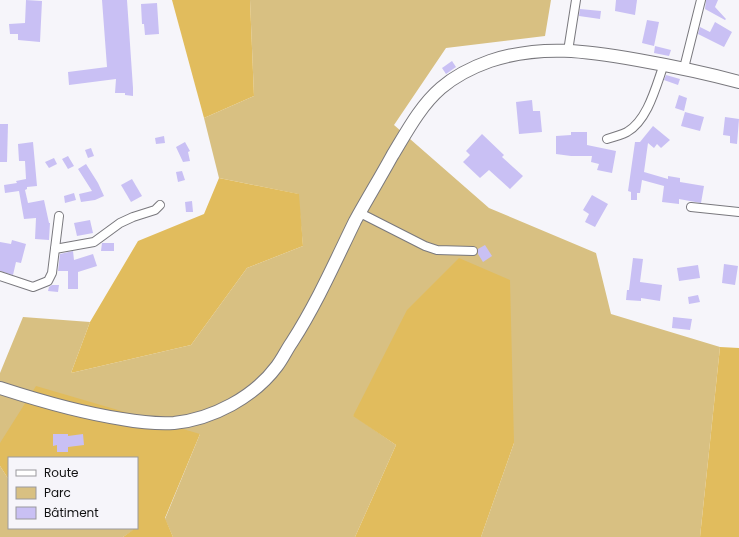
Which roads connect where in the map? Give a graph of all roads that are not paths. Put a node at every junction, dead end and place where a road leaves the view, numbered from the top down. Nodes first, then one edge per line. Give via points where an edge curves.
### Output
1 (576, 0) edge
2 (701, 0) edge
3 (568, 51) junction
4 (664, 64) junction
5 (684, 68) junction
6 (739, 82) edge
7 (607, 139) dead end
8 (160, 205) dead end
9 (690, 207) dead end
10 (739, 212) edge
11 (360, 213) junction
12 (59, 216) dead end
13 (55, 249) junction
14 (472, 251) dead end
15 (0, 276) edge
16 (0, 388) edge

1 - 3 street
2 - 5 street
3 - 4 street via 588,51
3 - 11 street via 536,51 492,61 459,75 441,88 426,103 411,125
4 - 5 street
4 - 7 street via 642,118 627,132
5 - 6 street
8 - 13 street via 155,210 120,223 94,242
9 - 10 street
11 - 14 street via 425,246 437,250
11 - 16 street via 321,292 277,366 255,388 222,410 174,423 136,422 50,404
12 - 13 street
13 - 15 street via 51,278 42,284 32,287

